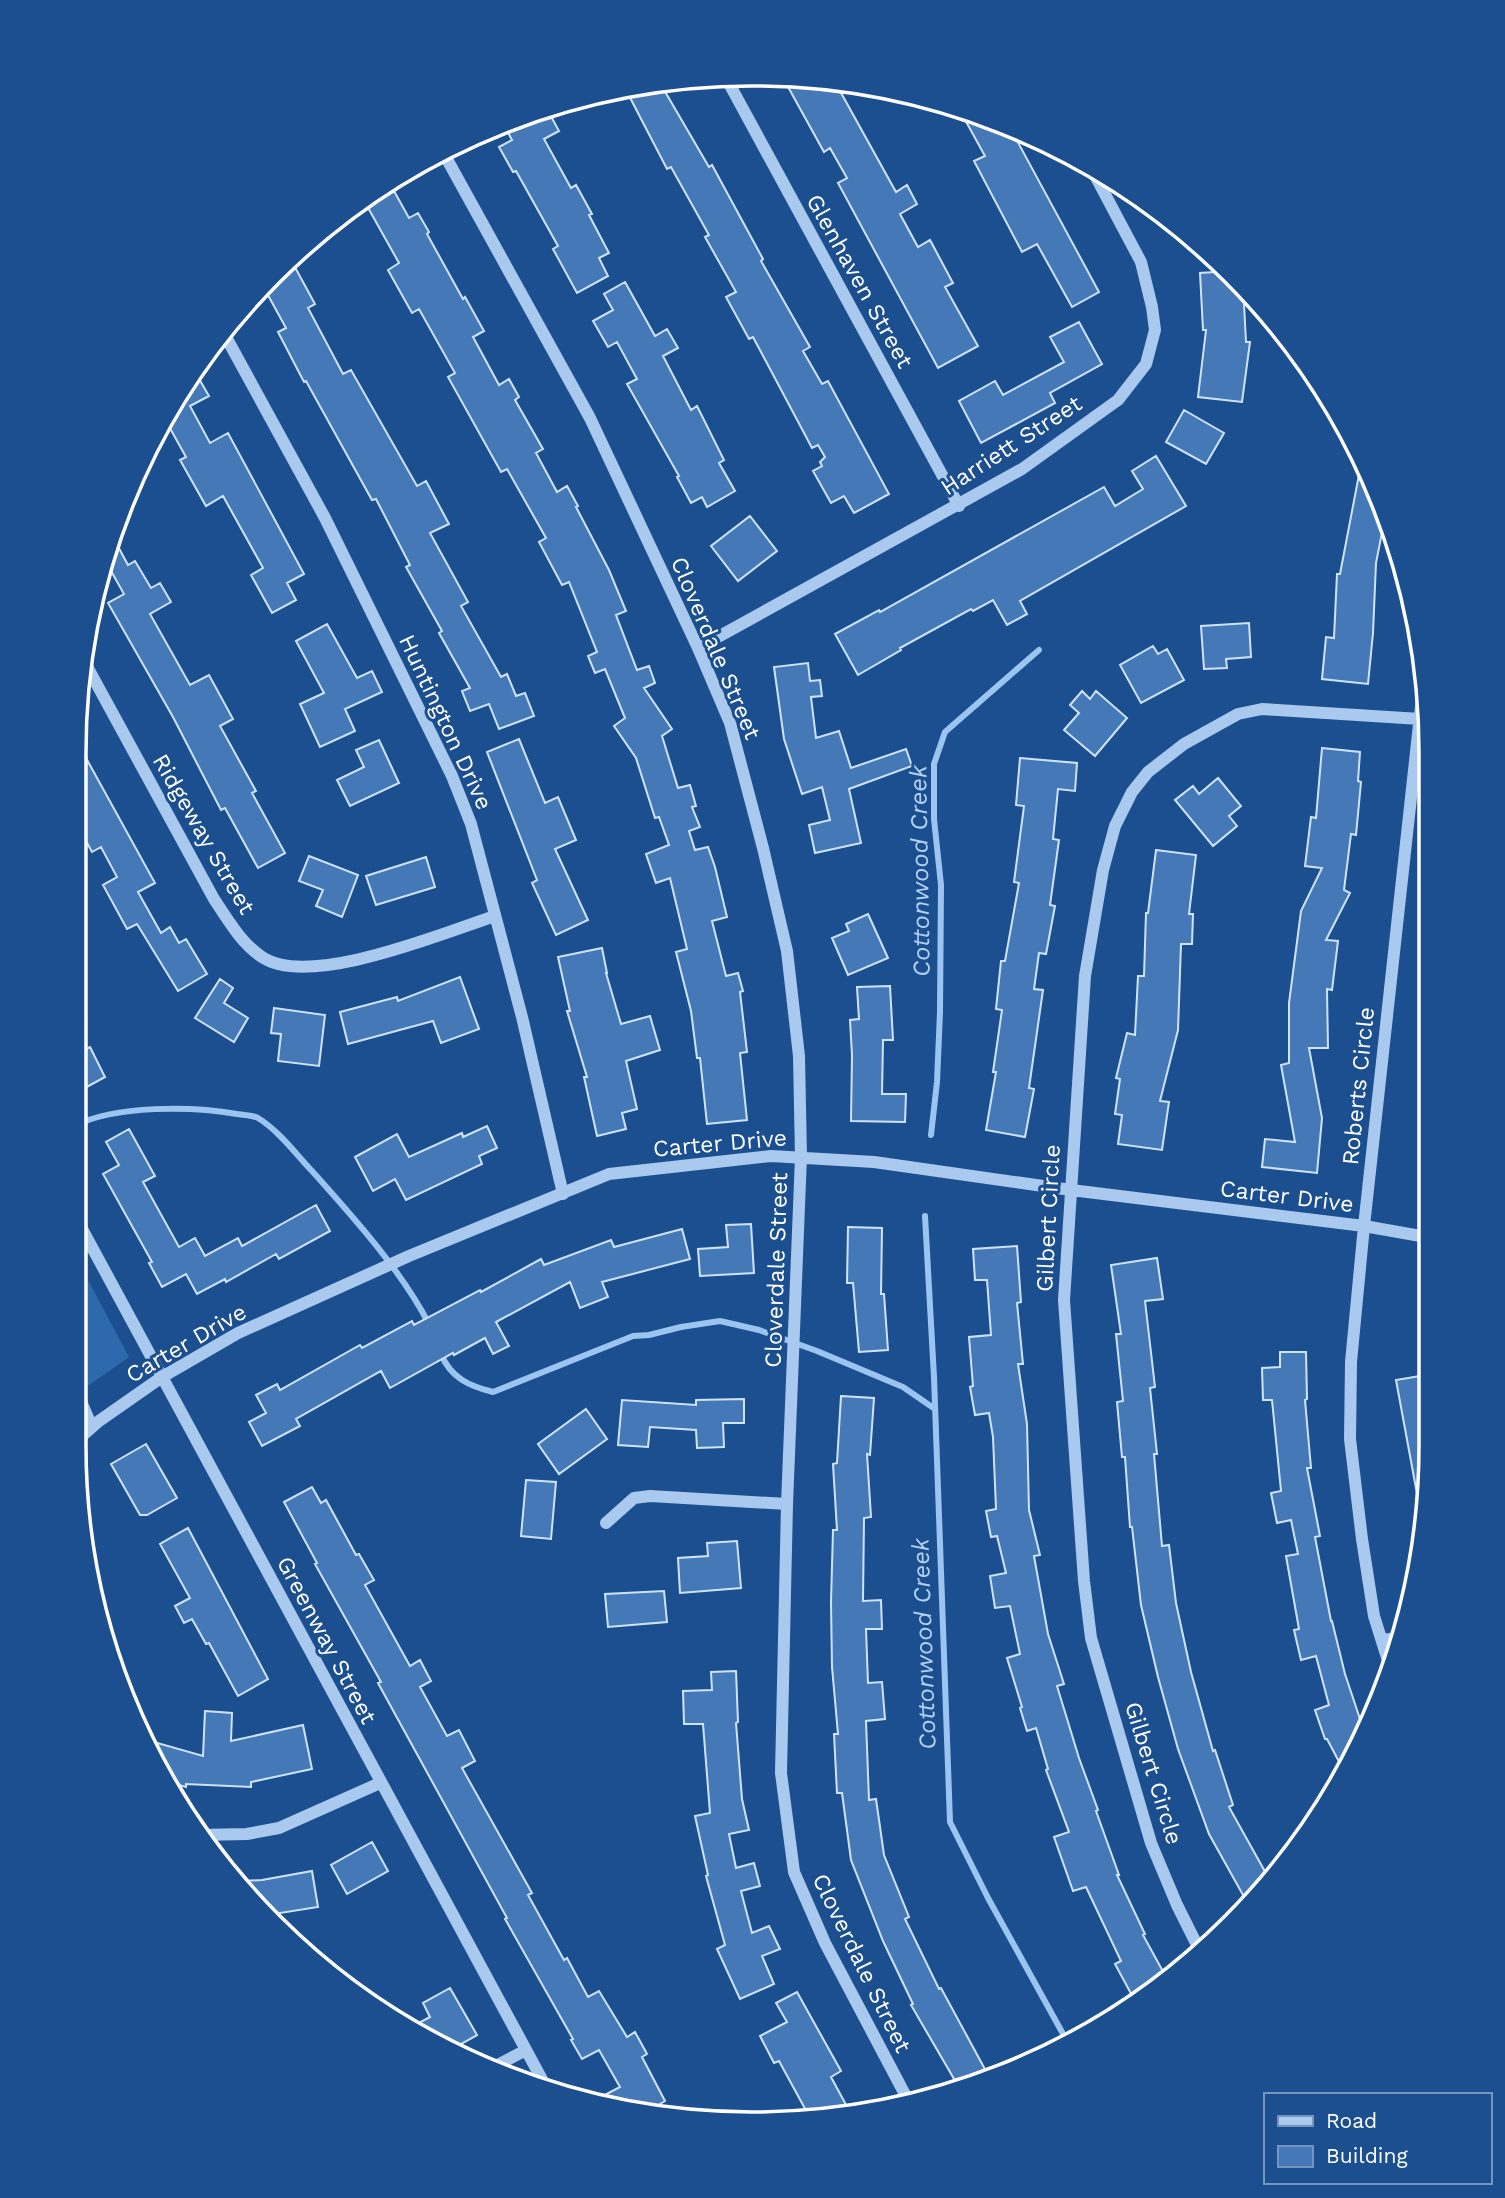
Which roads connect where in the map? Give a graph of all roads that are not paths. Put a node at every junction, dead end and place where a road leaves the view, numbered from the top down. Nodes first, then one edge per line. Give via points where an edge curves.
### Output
1 (731, 86) edge
2 (448, 160) edge
3 (1099, 183) edge
4 (228, 341) edge
5 (958, 506) junction
6 (698, 648) junction
7 (90, 672) edge
8 (1418, 719) edge
9 (1419, 732) edge
10 (495, 916) junction
11 (802, 1157) junction
12 (1070, 1190) junction
13 (563, 1194) junction
14 (1364, 1226) junction
15 (86, 1236) edge
16 (1419, 1236) edge
17 (162, 1377) junction
18 (86, 1413) edge
19 (92, 1427) junction
20 (86, 1432) edge
21 (787, 1504) junction
22 (606, 1523) dead end
23 (1391, 1639) edge
24 (1382, 1640) junction
25 (1386, 1654) edge
26 (380, 1783) junction
27 (212, 1835) edge
28 (1196, 1943) edge
29 (526, 2050) junction
30 (502, 2063) edge
31 (541, 2078) edge
32 (905, 2094) edge

1 - 5 street, Glenhaven Street
2 - 6 street, Cloverdale Street via 590,418
3 - 5 street, Harriett Street via 1141,262 1153,307 1155,330 1146,364 1118,400 1022,469
4 - 10 street, Huntington Drive via 325,518 452,776 471,824
5 - 6 street, Harriett Street
6 - 11 street, Cloverdale Street via 730,723 787,951 799,1056
7 - 10 street, Ridgeway Street via 214,899 235,932 262,957 281,966 327,966
8 - 12 street, Gilbert Circle via 1262,709 1238,714 1184,744 1148,772 1132,792 1115,826 1103,870 1085,976
9 - 14 street, Roberts Circle
10 - 13 street, Huntington Drive
11 - 12 street, Carter Drive via 874,1162
11 - 13 street, Carter Drive via 771,1156 609,1174
11 - 21 street, Cloverdale Street
12 - 14 street, Carter Drive
12 - 28 street, Gilbert Circle via 1064,1300 1091,1638 1151,1843
13 - 17 street, Carter Drive via 409,1256 238,1333
14 - 16 street, Carter Drive
14 - 24 street, Roberts Circle via 1351,1362 1350,1439 1374,1616
15 - 17 street, Greenway Street
17 - 19 street, Carter Drive
17 - 26 street, Greenway Street
18 - 19 street
19 - 20 street, Carter Drive
21 - 22 street via 650,1496 634,1498
21 - 32 street, Cloverdale Street via 781,1773 794,1872 825,1943
23 - 24 street
24 - 25 street, Roberts Circle
26 - 27 street via 279,1828
26 - 29 street, Greenway Street
29 - 30 street
29 - 31 street, Greenway Street

